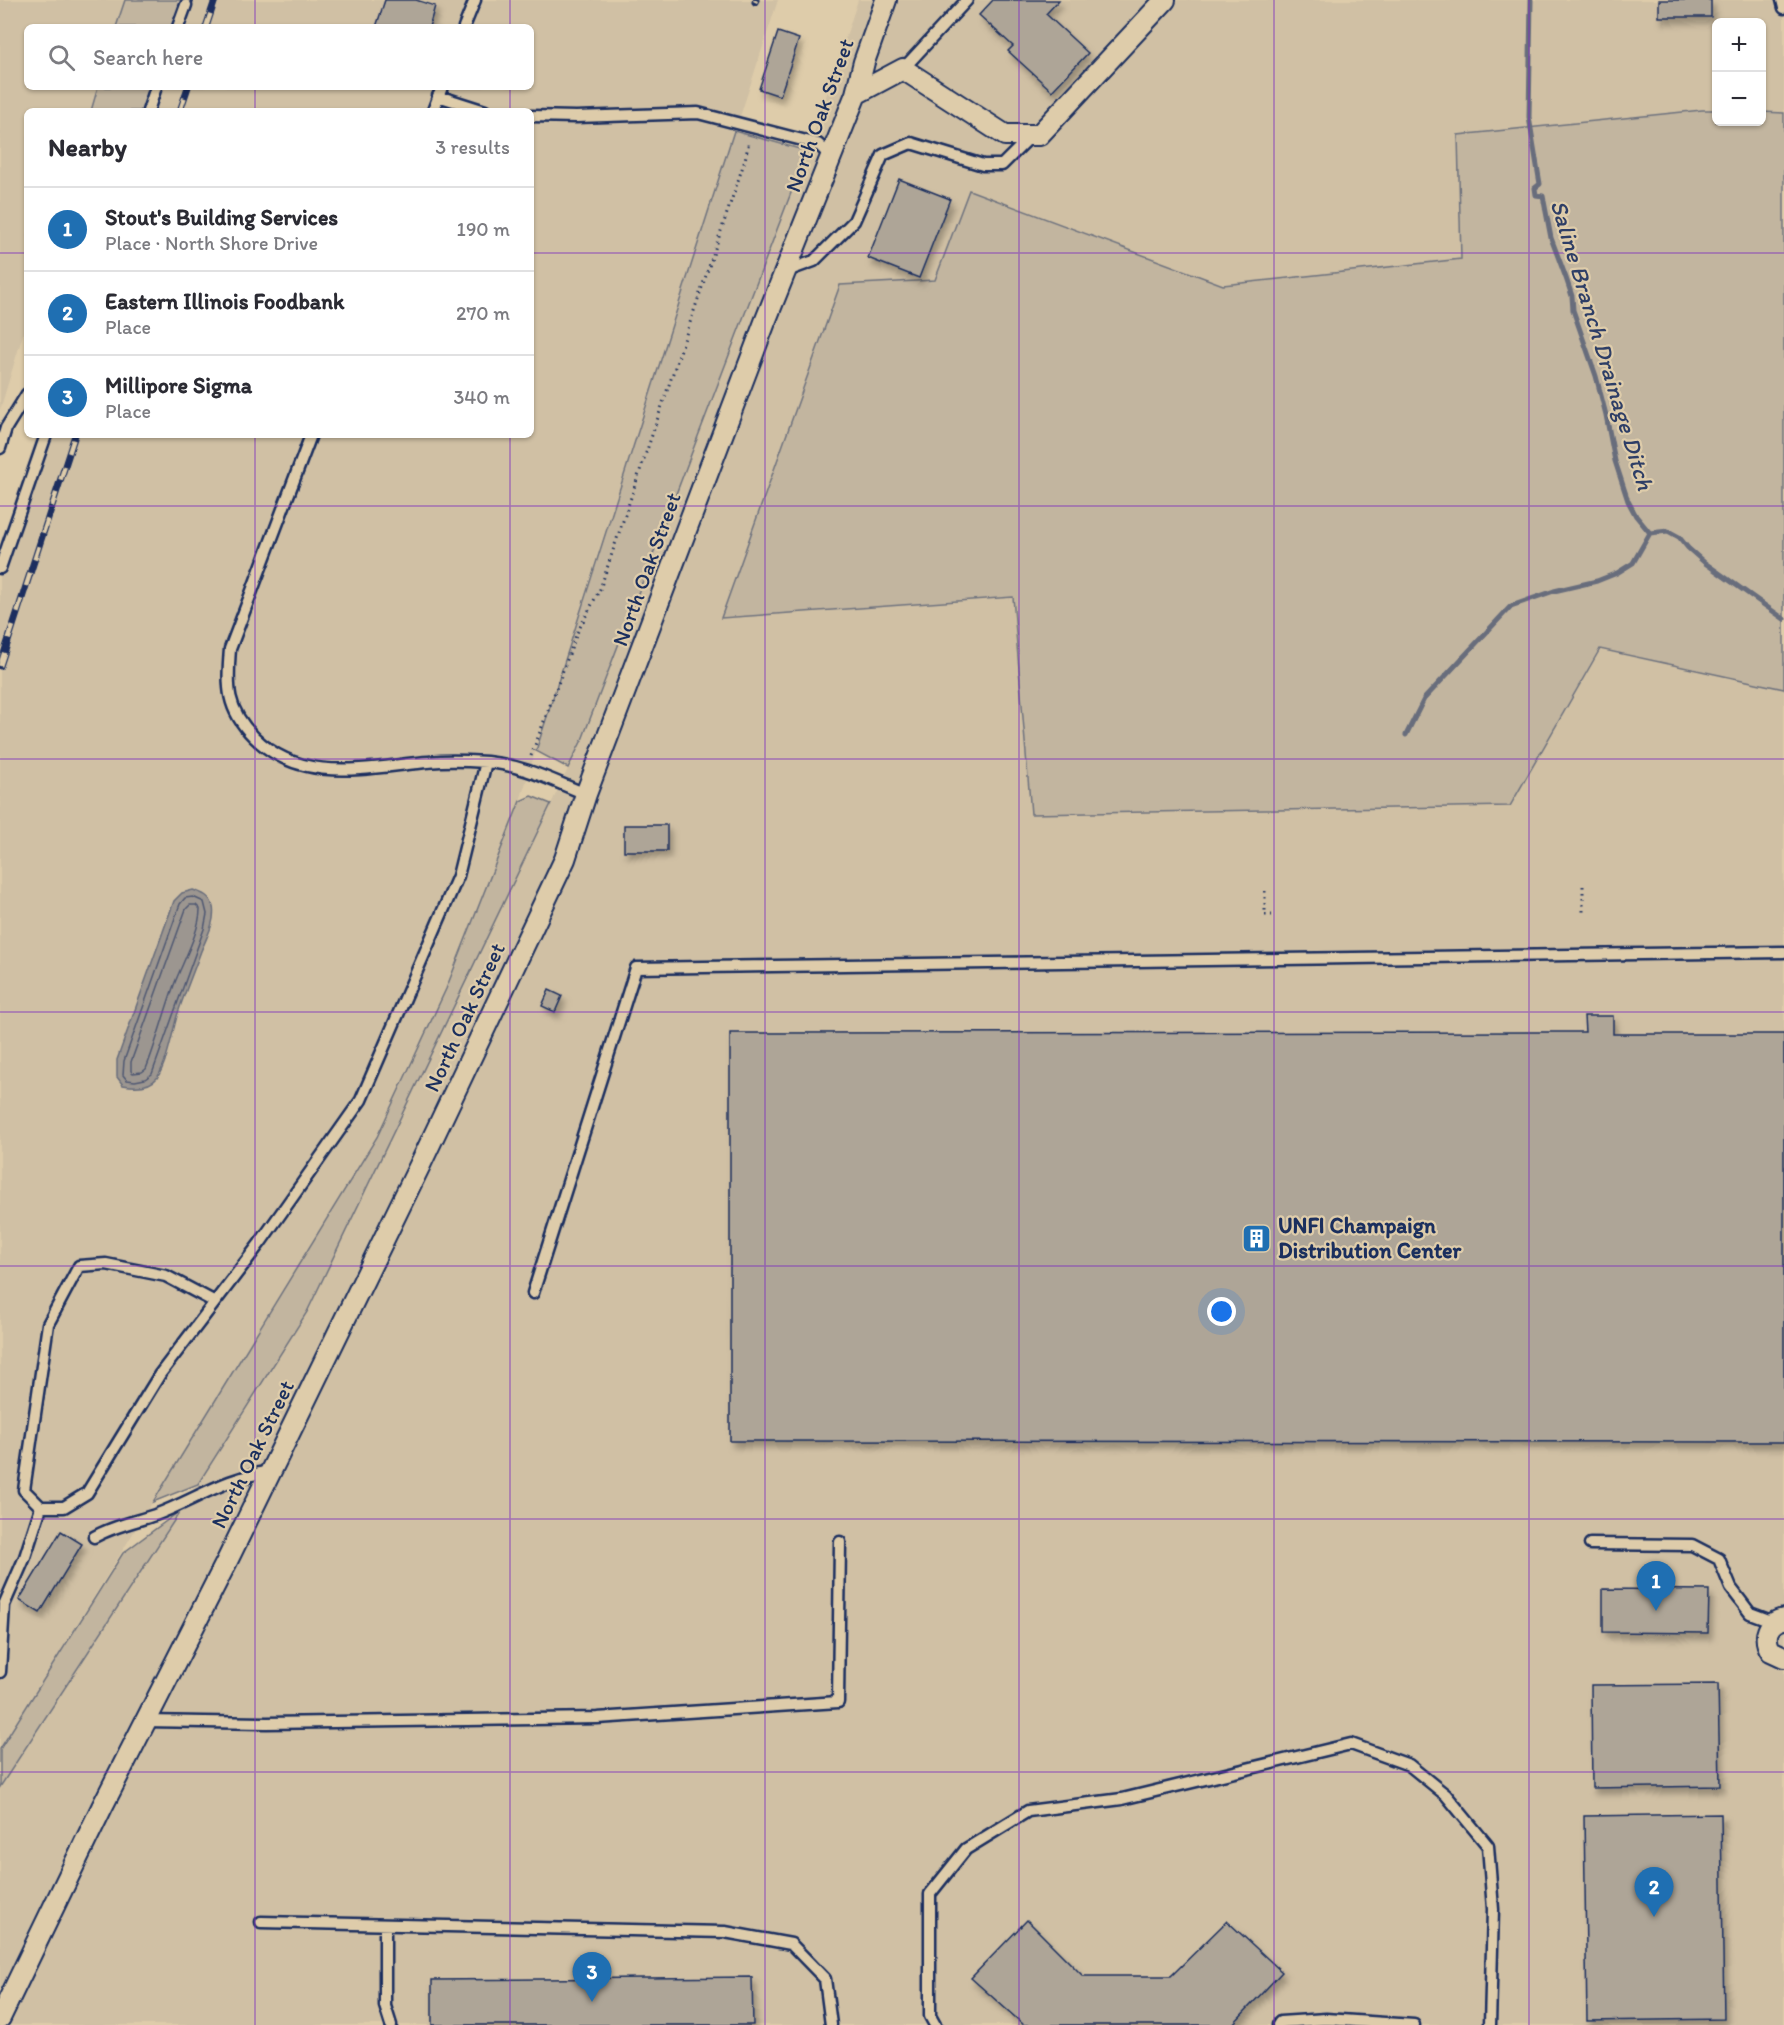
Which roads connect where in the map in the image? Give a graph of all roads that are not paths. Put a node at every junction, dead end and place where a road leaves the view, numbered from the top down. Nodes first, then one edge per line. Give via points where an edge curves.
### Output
1 (475, 0) edge
2 (886, 0) edge
3 (967, 0) edge
4 (1165, 0) edge
5 (1782, 0) edge
6 (186, 5) dead end
7 (1784, 8) edge
8 (179, 24) edge
9 (465, 24) edge
10 (903, 69) junction
11 (155, 90) edge
12 (440, 92) edge
13 (856, 94) junction
14 (149, 108) edge
15 (434, 108) edge
16 (478, 108) edge
17 (534, 116) edge
18 (1032, 135) junction
19 (831, 157) junction
20 (784, 272) junction
21 (24, 399) edge
22 (45, 438) edge
23 (310, 438) edge
24 (0, 448) edge
25 (0, 568) edge
26 (486, 762) junction
27 (586, 794) junction
28 (1784, 952) edge
29 (533, 1293) dead end
30 (215, 1302) junction
31 (272, 1471) junction
32 (41, 1507) junction
33 (94, 1537) dead end
34 (840, 1542) dead end
35 (1590, 1544) dead end
36 (1779, 1621) edge
37 (1784, 1657) edge
38 (0, 1672) edge
39 (146, 1721) junction
40 (261, 1922) dead end
41 (385, 1925) junction
42 (0, 2018) edge
43 (391, 2025) edge
44 (831, 2025) edge
45 (935, 2025) edge
46 (1278, 2025) edge
47 (1414, 2025) edge
48 (1490, 2025) edge

1 - 9 lane
2 - 13 street, North Oak Street
3 - 10 lane
4 - 18 street via 1039,135
5 - 7 lane
6 - 8 lane
10 - 13 street
10 - 18 street via 1005,135
11 - 14 lane
12 - 15 lane
12 - 16 lane
13 - 19 street, North Oak Street
17 - 19 lane via 698,113 818,144
18 - 20 lane via 1002,165 983,165 911,143 883,155 854,221 814,261
19 - 20 street, North Oak Street
20 - 27 street, North Oak Street
21 - 24 lane via 6,428
22 - 25 lane
23 - 26 lane via 230,650 227,682 242,725 262,745 310,767 339,771 441,761
26 - 27 lane via 526,769
26 - 30 lane via 458,876 362,1100
27 - 31 street, North Oak Street via 565,859
28 - 29 lane via 636,968
30 - 32 lane via 160,1374 87,1493 64,1507
30 - 32 lane via 166,1276 106,1264 79,1266 48,1324 24,1490
31 - 33 lane via 248,1474
31 - 39 street, North Oak Street
32 - 38 lane via 26,1557 4,1605
34 - 39 lane via 838,1702 597,1719
35 - 36 lane via 1692,1545 1719,1560 1731,1588 1750,1613
36 - 37 street via 1767,1633 1767,1645
39 - 42 street, North Oak Street
40 - 41 lane
41 - 43 lane via 386,2006
41 - 44 lane via 725,1932 791,1944 825,1979
45 - 48 lane via 930,2016 930,1894 966,1849 1028,1811 1122,1799 1351,1744 1409,1765 1446,1795 1488,1846 1493,1909
46 - 47 lane via 1326,2019

